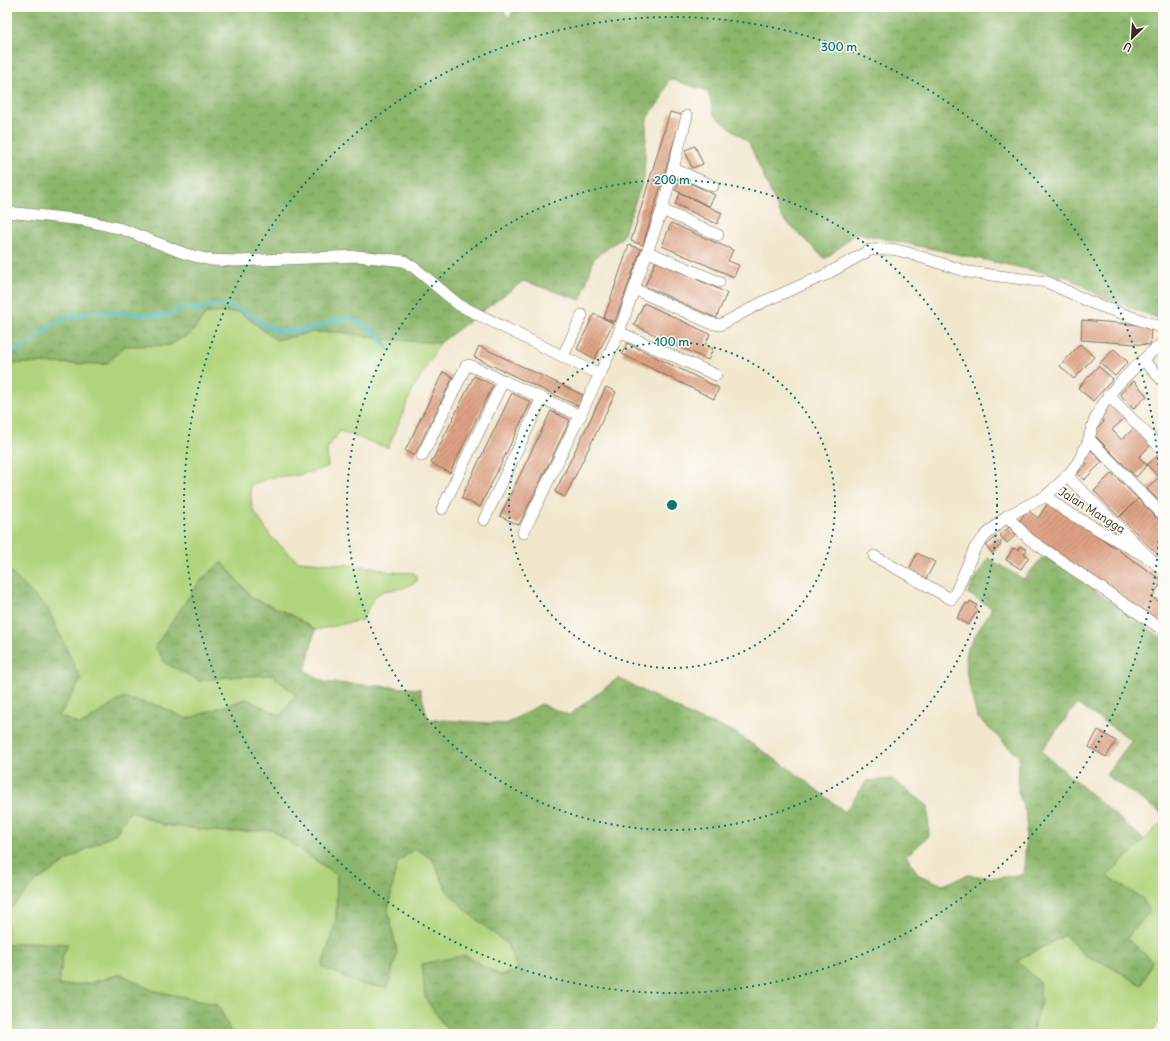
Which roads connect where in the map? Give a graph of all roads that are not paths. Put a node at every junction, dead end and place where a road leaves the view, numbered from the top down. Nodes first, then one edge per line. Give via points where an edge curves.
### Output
1 (688, 116) dead end
2 (674, 169) junction
3 (713, 186) dead end
4 (662, 210) junction
5 (7, 212) edge
6 (718, 235) dead end
7 (648, 252) junction
8 (719, 282) dead end
9 (634, 289) junction
10 (582, 314) dead end
11 (1163, 328) edge
12 (619, 332) junction
13 (1163, 342) edge
14 (563, 356) junction
15 (1143, 360) junction
16 (601, 372) junction
17 (716, 375) dead end
18 (503, 381) junction
19 (1163, 381) edge
20 (1108, 395) junction
21 (542, 398) junction
22 (581, 416) junction
23 (1088, 439) junction
24 (1163, 450) edge
25 (422, 456) dead end
26 (1068, 477) junction
27 (1046, 496) junction
28 (442, 509) dead end
29 (1163, 515) edge
30 (1008, 516) junction
31 (484, 520) dead end
32 (523, 533) dead end
33 (874, 556) dead end
34 (1150, 559) junction
35 (1163, 571) edge
36 (1163, 630) edge

1 - 2 street
2 - 3 street
2 - 4 street
4 - 6 street
4 - 7 street
5 - 14 street via 83,220 122,229 186,254 211,260 358,256 404,261 459,306
7 - 8 street
7 - 9 street
9 - 11 street via 710,324 720,325 825,275 870,250 892,250 968,272 1047,282 1092,303
9 - 12 street
10 - 14 street
12 - 16 street
12 - 17 street
13 - 15 street, Jalan Mangga
14 - 16 street via 592,371
15 - 19 street
15 - 20 street, Jalan Mangga
16 - 22 street
18 - 21 street
18 - 25 street via 469,365 466,366
18 - 28 street
20 - 23 street, Jalan Mangga via 1094,419
20 - 24 street
21 - 22 street
21 - 31 street
22 - 32 street
23 - 26 street, Jalan Mangga via 1085,451
23 - 29 street
26 - 27 street, Jalan Mangga
26 - 34 street, Jalan Mangga
27 - 30 street
27 - 34 street, Jalan Mangga via 1064,510
30 - 33 street via 975,548 951,599
30 - 36 street via 1029,539
34 - 35 street, Jalan Mangga

